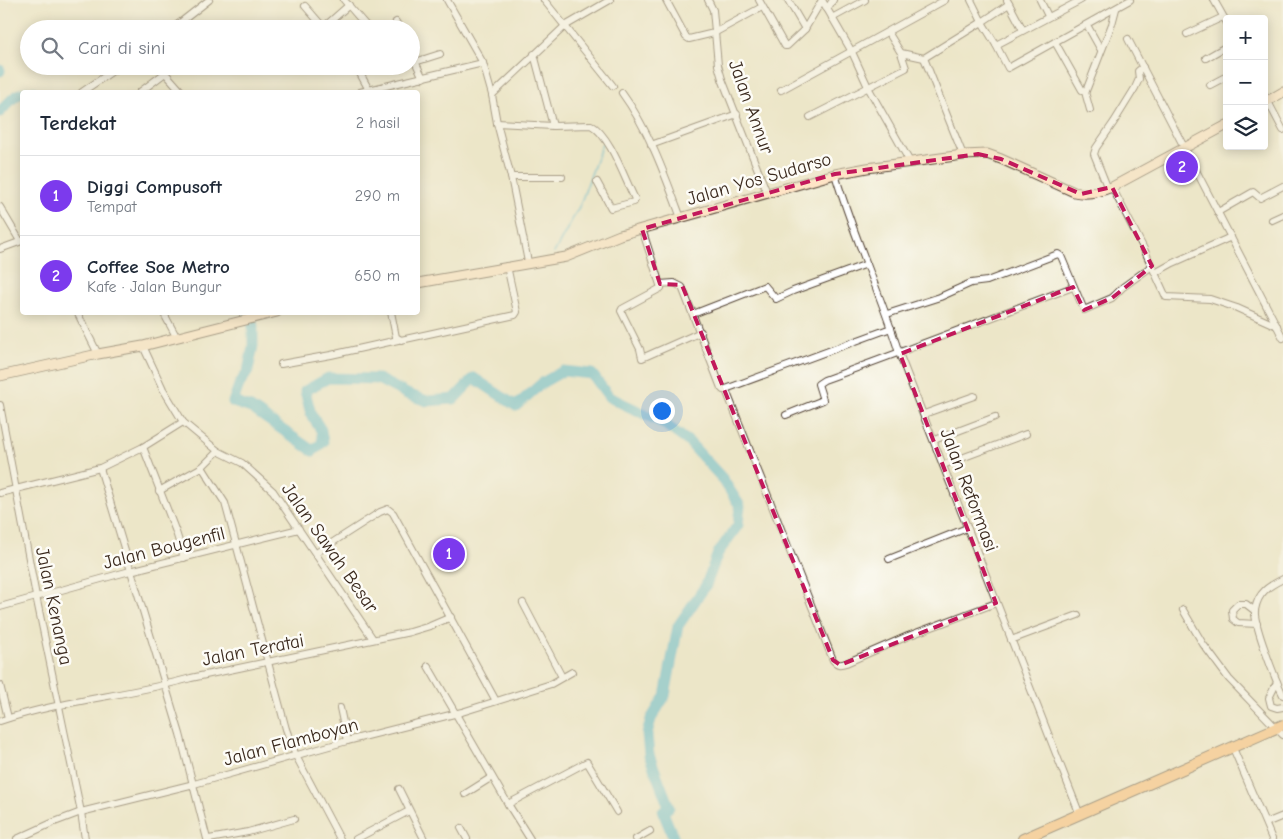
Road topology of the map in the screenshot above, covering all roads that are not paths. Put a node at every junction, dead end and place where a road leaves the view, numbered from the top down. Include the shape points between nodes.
1 (209, 0) edge
2 (447, 0) edge
3 (544, 0) edge
4 (610, 0) edge
5 (666, 0) edge
6 (708, 0) edge
7 (759, 0) edge
8 (788, 0) edge
9 (822, 0) edge
10 (833, 0) edge
11 (864, 0) edge
12 (946, 0) edge
13 (971, 0) edge
14 (1040, 0) edge
15 (1130, 0) edge
16 (1214, 0) edge
17 (1078, 1) edge
18 (347, 2) edge
19 (1008, 2) edge
20 (305, 6) dead end
21 (762, 7) junction
22 (827, 9) junction
23 (1116, 9) junction
24 (1048, 16) junction
25 (1223, 16) edge
26 (832, 18) junction
27 (183, 20) edge
28 (317, 20) edge
29 (331, 20) edge
30 (362, 20) edge
31 (1223, 21) edge
32 (982, 22) junction
33 (1087, 25) junction
34 (565, 26) junction
35 (805, 29) junction
36 (1024, 30) junction
37 (888, 32) junction
38 (714, 33) junction
39 (1187, 34) dead end
40 (1128, 39) dead end
41 (1055, 42) junction
42 (996, 45) junction
43 (1223, 48) edge
44 (1101, 50) junction
45 (852, 52) junction
46 (901, 53) junction
47 (440, 54) dead end
48 (534, 54) junction
49 (924, 58) junction
50 (1206, 58) dead end
51 (420, 60) edge
52 (484, 64) junction
53 (1140, 69) junction
54 (420, 72) edge
55 (107, 75) edge
56 (162, 75) edge
57 (167, 75) edge
58 (361, 75) edge
59 (423, 78) junction
60 (1223, 78) edge
61 (1210, 84) dead end
62 (613, 86) dead end
63 (868, 89) junction
64 (85, 90) edge
65 (143, 90) edge
66 (180, 90) edge
67 (369, 90) joint
68 (781, 90) dead end
69 (1085, 92) junction
70 (1283, 92) edge
71 (622, 93) dead end
72 (492, 95) junction
73 (1268, 98) edge
74 (1268, 104) edge
75 (1090, 110) dead end
76 (737, 114) junction
77 (810, 117) dead end
78 (497, 123) junction
79 (552, 126) junction
80 (1223, 126) edge
81 (1283, 130) edge
82 (651, 144) junction
83 (1184, 147) junction
84 (962, 155) junction
85 (910, 162) junction
86 (835, 174) junction
87 (511, 177) junction
88 (562, 177) dead end
89 (597, 182) dead end
90 (1283, 186) edge
91 (1110, 188) junction
92 (767, 193) junction
93 (0, 206) edge
94 (1218, 212) junction
95 (1283, 215) edge
96 (682, 218) junction
97 (1272, 220) dead end
98 (642, 229) junction
99 (1231, 237) junction
100 (20, 239) edge
101 (20, 241) edge
102 (0, 249) edge
103 (528, 262) junction
104 (867, 264) junction
105 (507, 266) junction
106 (1152, 266) junction
107 (1155, 273) junction
108 (420, 283) edge
109 (660, 284) junction
110 (1073, 287) junction
111 (693, 314) junction
112 (886, 314) junction
113 (78, 315) edge
114 (166, 315) edge
115 (267, 315) edge
116 (392, 315) edge
117 (1277, 326) junction
118 (891, 328) junction
119 (701, 332) junction
120 (177, 338) junction
121 (1283, 338) edge
122 (398, 340) junction
123 (143, 346) junction
124 (899, 353) junction
125 (98, 354) junction
126 (281, 364) dead end
127 (0, 376) edge
128 (726, 390) junction
129 (974, 396) dead end
130 (0, 405) edge
131 (924, 414) junction
132 (786, 415) dead end
133 (995, 417) dead end
134 (183, 422) junction
135 (1026, 434) dead end
136 (934, 440) junction
137 (143, 447) junction
138 (218, 451) junction
139 (943, 465) junction
140 (202, 467) junction
141 (100, 468) junction
142 (16, 490) junction
143 (159, 491) junction
144 (0, 493) edge
145 (968, 528) junction
146 (299, 529) junction
147 (237, 546) junction
148 (316, 553) junction
149 (184, 558) junction
150 (889, 559) dead end
151 (130, 571) junction
152 (1283, 580) edge
153 (36, 596) junction
154 (523, 603) dead end
155 (996, 603) junction
156 (0, 607) edge
157 (1183, 610) dead end
158 (1255, 611) junction
159 (1078, 615) dead end
160 (451, 617) junction
161 (1257, 624) junction
162 (373, 639) junction
163 (1011, 640) junction
164 (268, 663) junction
165 (428, 666) dead end
166 (572, 672) dead end
167 (562, 677) junction
168 (1277, 682) junction
169 (0, 685) edge
170 (165, 685) junction
171 (1283, 695) edge
172 (496, 701) junction
173 (60, 704) junction
174 (1283, 707) edge
175 (340, 708) dead end
176 (455, 712) junction
177 (8, 718) junction
178 (0, 721) edge
179 (1281, 730) edge
180 (348, 741) junction
181 (1233, 748) junction
182 (296, 756) junction
183 (492, 777) junction
184 (194, 784) junction
185 (399, 789) dead end
186 (465, 794) dead end
187 (508, 804) junction
188 (409, 811) junction
189 (81, 812) junction
190 (617, 812) dead end
191 (1080, 815) junction
192 (1283, 816) edge
193 (294, 819) dead end
194 (1266, 823) junction
195 (461, 828) dead end
196 (650, 830) dead end
197 (16, 839) edge
198 (85, 839) edge
199 (208, 839) edge
200 (340, 839) edge
201 (356, 839) edge
202 (424, 839) edge
203 (467, 839) edge
204 (530, 839) edge
205 (636, 839) edge
206 (1023, 839) edge
207 (1272, 839) edge

1 - 27 street
2 - 52 street
3 - 34 street
4 - 34 street
5 - 38 street via 687,38
6 - 38 street, Jalan Annur via 713,10
7 - 21 street
8 - 35 street
9 - 22 street
9 - 35 street
10 - 22 street
11 - 26 street
12 - 37 street
13 - 32 street
14 - 24 street
15 - 23 street
16 - 25 street
17 - 24 street
18 - 29 street
18 - 30 street
19 - 32 street
19 - 36 street
20 - 28 street
21 - 35 street via 785,46
21 - 38 street
22 - 26 street
23 - 33 street
23 - 44 street
24 - 36 street
26 - 45 street
31 - 39 street
32 - 42 street
32 - 49 street
33 - 41 street
33 - 44 street
34 - 48 street
34 - 62 street
36 - 42 street
37 - 45 street
37 - 46 street
38 - 76 street, Jalan Annur via 718,65
40 - 53 street
41 - 42 street via 1008,68
41 - 69 street
43 - 50 street
44 - 69 street
45 - 63 street
45 - 68 street
46 - 49 street
46 - 63 street via 906,68
47 - 51 street
48 - 72 street
48 - 79 street
49 - 84 street
52 - 59 street
52 - 72 street
53 - 83 street
53 - 91 street via 1135,88 1096,148 1095,157
54 - 59 street
55 - 64 street
56 - 65 street
57 - 66 street
58 - 67 street
59 - 67 street
60 - 61 street
63 - 77 street
63 - 85 street
69 - 75 street
70 - 73 street
71 - 82 street
72 - 78 street
74 - 81 street
76 - 82 street
76 - 92 street, Jalan Annur
78 - 79 street
78 - 87 street
79 - 89 street via 592,125 596,128 610,147 634,202 611,208
80 - 83 street, Jalan Yos Sudarso
82 - 96 street
83 - 91 street, Jalan Yos Sudarso
83 - 94 street
84 - 85 street, Jalan Yos Sudarso
84 - 91 street, Jalan Yos Sudarso via 987,154 1081,194
85 - 86 street, Jalan Yos Sudarso
86 - 92 street, Jalan Yos Sudarso
86 - 104 street, Jalan Reformasi
87 - 88 street
87 - 103 street
90 - 94 street via 1260,198 1253,192
91 - 106 street
92 - 96 street, Jalan Yos Sudarso
93 - 100 street
94 - 99 street
95 - 97 street
96 - 98 street, Jalan Yos Sudarso
98 - 103 street, Jalan Yos Sudarso via 566,257
98 - 109 street
99 - 107 street
99 - 117 street
101 - 102 street
103 - 105 street, Jalan Yos Sudarso
104 - 111 street via 778,298 766,286
104 - 112 street, Jalan Reformasi
105 - 108 street, Jalan Yos Sudarso
105 - 122 street via 515,315
106 - 107 street
106 - 110 street via 1112,298 1084,310
107 - 117 street via 1166,297 1210,299
109 - 111 street via 682,287
109 - 119 street via 659,290 622,309 642,358
110 - 112 street via 1058,254
110 - 124 street
111 - 119 street
112 - 118 street, Jalan Reformasi
113 - 125 street
114 - 120 street
115 - 120 street
116 - 122 street
117 - 121 street
118 - 124 street, Jalan Reformasi
118 - 128 street
119 - 128 street via 721,388
120 - 123 street
122 - 126 street
123 - 125 street
123 - 134 street, Jalan Sawah Besar
124 - 131 street, Jalan Reformasi
124 - 132 street via 820,382 824,399
125 - 127 street
128 - 155 street via 836,663 846,663
129 - 131 street
130 - 142 street, Jalan Kenanga
131 - 136 street, Jalan Reformasi
133 - 136 street
134 - 137 street
134 - 138 street, Jalan Sawah Besar
135 - 139 street
136 - 139 street, Jalan Reformasi
137 - 141 street
137 - 143 street
138 - 140 street
138 - 146 street, Jalan Sawah Besar via 242,463 263,480
139 - 145 street, Jalan Reformasi
140 - 143 street
140 - 147 street via 225,503
141 - 142 street
141 - 151 street
142 - 144 street
142 - 153 street, Jalan Kenanga
143 - 149 street
145 - 150 street
145 - 155 street, Jalan Reformasi
146 - 147 street, Jalan Bougenfil
146 - 148 street, Jalan Sawah Besar
147 - 149 street, Jalan Bougenfil
147 - 164 street
148 - 160 street via 388,509
148 - 162 street, Jalan Sawah Besar
149 - 151 street, Jalan Bougenfil
151 - 153 street, Jalan Bougenfil
151 - 170 street
152 - 158 street via 1268,586
153 - 156 street, Jalan Bougenfil
153 - 173 street, Jalan Kenanga
154 - 167 street
155 - 163 street, Jalan Reformasi
157 - 179 street via 1229,679
158 - 161 street
158 - 161 street via 1246,604 1238,604 1232,610 1233,619 1238,623
159 - 163 street
160 - 162 street, Jalan Teratai via 410,632
160 - 172 street
161 - 168 street
162 - 164 street, Jalan Teratai
163 - 191 street, Jalan Reformasi
164 - 170 street, Jalan Teratai
164 - 182 street
165 - 176 street
166 - 167 street, Jalan Flamboyan
167 - 172 street, Jalan Flamboyan via 551,684
168 - 171 street
168 - 174 street via 1269,698 1271,706
169 - 177 street
170 - 173 street, Jalan Teratai
170 - 184 street
172 - 176 street, Jalan Flamboyan
173 - 177 street, Jalan Teratai
173 - 189 street, Jalan Kenanga
175 - 180 street
176 - 180 street, Jalan Flamboyan
176 - 183 street
177 - 178 street, Jalan Teratai
179 - 181 main road
180 - 182 street, Jalan Flamboyan
181 - 191 main road
181 - 194 street
182 - 184 street, Jalan Flamboyan
182 - 200 street
183 - 186 street
183 - 187 street
184 - 189 street, Jalan Flamboyan
184 - 199 street
185 - 188 street
187 - 190 street via 587,762
187 - 204 street
188 - 201 street
188 - 202 street
189 - 197 street, Jalan Flamboyan
189 - 198 street, Jalan Kenanga
191 - 206 main road
192 - 194 street
193 - 199 street
194 - 207 street
195 - 203 street
196 - 205 street

